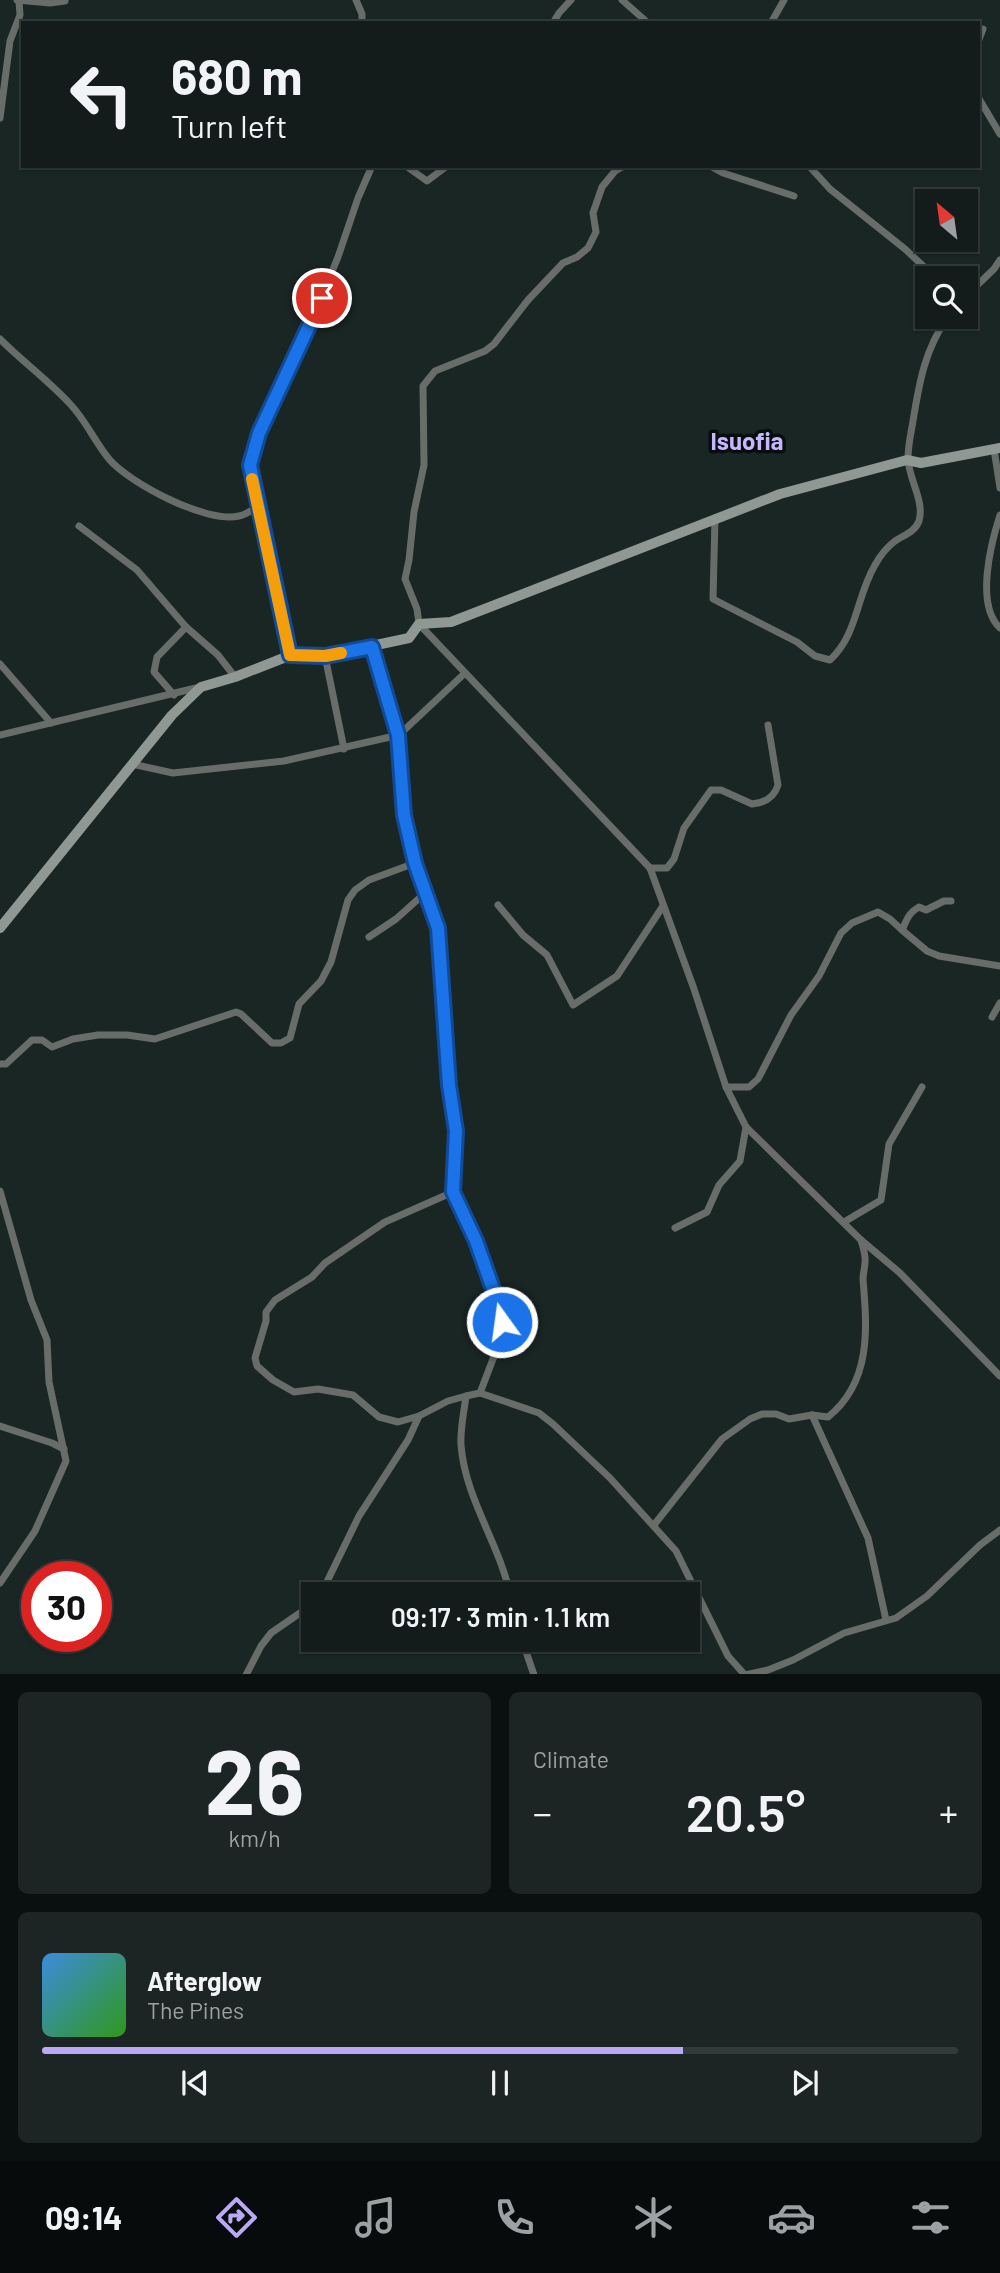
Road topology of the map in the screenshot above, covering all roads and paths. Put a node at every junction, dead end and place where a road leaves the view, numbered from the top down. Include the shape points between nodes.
1 (356, 0) edge
2 (571, 0) edge
3 (622, 0) edge
4 (784, 0) edge
5 (18, 1) edge
6 (65, 2) edge
7 (362, 21) edge
8 (555, 21) edge
9 (646, 21) edge
10 (772, 21) edge
11 (983, 29) dead end
12 (980, 37) edge
13 (980, 100) edge
14 (0, 118) edge
15 (1000, 134) edge
16 (371, 168) edge
17 (409, 168) edge
18 (444, 168) edge
19 (620, 168) edge
20 (714, 168) edge
21 (811, 168) edge
22 (794, 195) dead end
23 (1000, 260) edge
24 (923, 266) edge
25 (978, 284) edge
26 (939, 329) edge
27 (0, 339) edge
28 (997, 448) edge
29 (907, 460) junction
30 (1000, 488) edge
31 (258, 506) junction
32 (1000, 514) edge
33 (715, 518) junction
34 (79, 526) dead end
35 (419, 624) junction
36 (186, 626) junction
37 (1000, 628) edge
38 (372, 647) junction
39 (290, 655) junction
40 (325, 656) junction
41 (0, 664) edge
42 (465, 673) junction
43 (235, 677) junction
44 (201, 687) junction
45 (174, 695) junction
46 (51, 723) junction
47 (768, 725) dead end
48 (0, 735) edge
49 (398, 735) junction
50 (344, 749) junction
51 (132, 764) junction
52 (415, 863) junction
53 (650, 868) junction
54 (425, 893) junction
55 (951, 901) dead end
56 (498, 905) dead end
57 (663, 906) junction
58 (0, 928) edge
59 (902, 930) junction
60 (369, 937) dead end
61 (1000, 966) edge
62 (1000, 1003) edge
63 (992, 1017) dead end
64 (0, 1064) edge
65 (726, 1087) junction
66 (922, 1087) dead end
67 (746, 1127) junction
68 (0, 1191) edge
69 (453, 1192) junction
70 (844, 1223) junction
71 (675, 1228) dead end
72 (861, 1240) junction
73 (1000, 1376) edge
74 (480, 1393) junction
75 (466, 1396) junction
76 (812, 1415) junction
77 (419, 1416) junction
78 (0, 1426) edge
79 (64, 1449) junction
80 (654, 1525) junction
81 (1000, 1530) edge
82 (327, 1582) edge
83 (505, 1582) edge
84 (0, 1583) edge
85 (301, 1612) edge
86 (886, 1620) junction
87 (526, 1652) edge
88 (247, 1674) edge
89 (534, 1674) edge
90 (744, 1674) edge
91 (750, 1674) edge

1 - 7 street
2 - 8 street
3 - 9 street
4 - 10 street
5 - 6 street
5 - 14 street via 20,15 10,41
11 - 12 street
13 - 15 street
16 - 31 street via 313,318 259,433 250,465
17 - 18 street via 427,181
19 - 35 street via 602,187 593,214 596,232 588,248 563,263 495,344 435,371 423,386 424,465 405,579
20 - 22 street
21 - 24 street
23 - 25 street
26 - 29 street via 917,392
27 - 31 street via 74,408 110,460 134,480 179,504 214,515 239,516
28 - 29 main road via 921,463
28 - 30 street
29 - 33 main road via 811,484
29 - 33 street via 919,520 876,563 852,631 830,660 713,599
31 - 39 street
32 - 37 street via 990,548 988,578 990,616
33 - 35 main road via 451,622
34 - 36 street via 137,570
35 - 38 main road via 409,638
35 - 42 street
36 - 43 street
36 - 45 street via 157,657 154,672
38 - 40 main road
38 - 49 street
39 - 40 main road
39 - 43 main road
40 - 50 street
41 - 46 street
42 - 49 street
42 - 53 street
43 - 44 main road
44 - 45 street
44 - 51 main road
45 - 46 street
46 - 48 street
47 - 53 street via 778,785 775,793 752,804 721,790 707,792 684,828 667,869
49 - 50 street
49 - 52 street via 404,815
50 - 51 street via 284,761 173,773
51 - 58 main road
52 - 54 street
52 - 64 street via 355,890 331,962 321,981 299,1004 287,1040 267,1041 236,1012 155,1039 98,1035 52,1047 37,1039
53 - 57 street
54 - 60 street
54 - 69 street via 438,928 456,1131
55 - 59 street via 913,910
56 - 57 street via 547,955 573,1005 617,976
57 - 65 street
59 - 61 street via 939,956
59 - 65 street via 878,912 852,923 841,933 819,976 791,1015 758,1079 749,1087
62 - 63 street
65 - 67 street
66 - 70 street via 889,1144 881,1200
67 - 70 street
67 - 71 street via 740,1161 719,1185 707,1212
68 - 79 street via 47,1340 49,1382
69 - 74 street via 476,1241 502,1322 501,1338
69 - 77 street via 385,1222 275,1300 267,1312 255,1358 261,1371 294,1392 318,1389 353,1395 379,1417 398,1422
70 - 72 street
72 - 73 street via 901,1273
72 - 76 street via 867,1335 863,1361 832,1414 824,1418
74 - 75 street
74 - 80 street via 539,1413
75 - 77 street
75 - 83 street via 461,1444 466,1471
76 - 80 street via 789,1419 762,1414 722,1439
76 - 86 street via 868,1538
77 - 82 street via 359,1516
78 - 79 street
79 - 84 street via 66,1461 41,1519
80 - 90 street via 676,1551 729,1656
81 - 86 street via 907,1612
85 - 88 street via 271,1633
86 - 91 street
87 - 89 street

